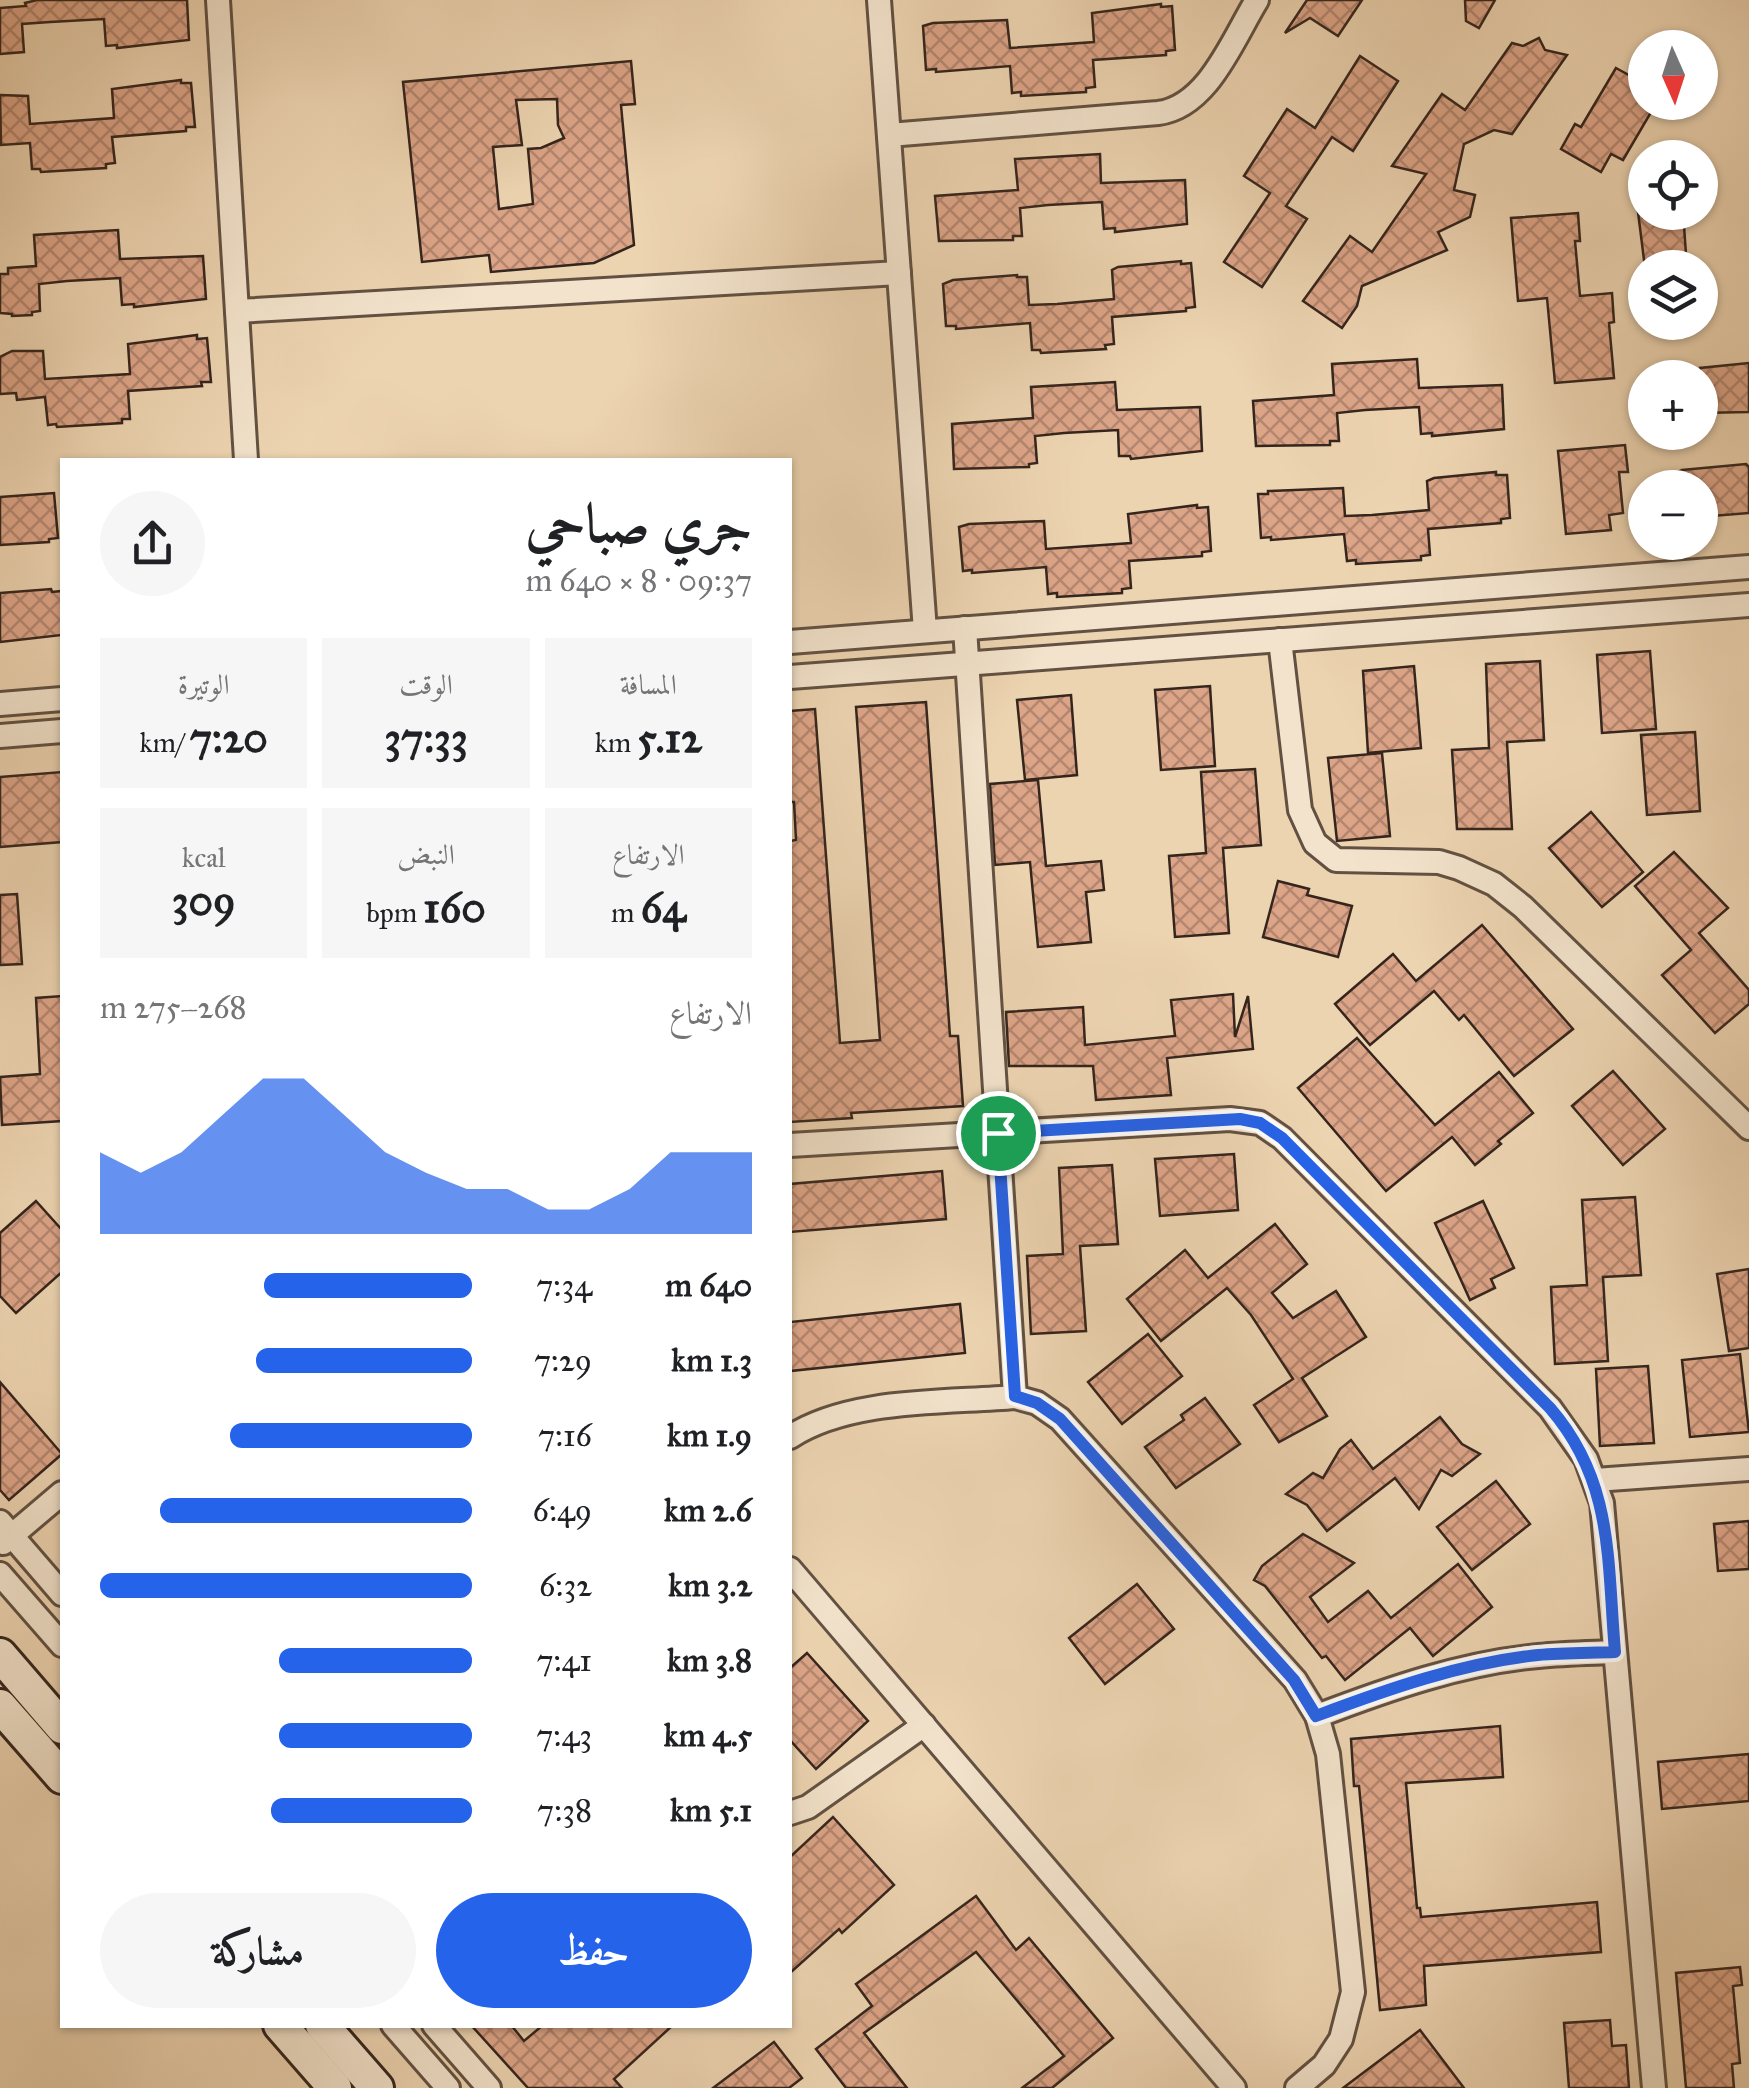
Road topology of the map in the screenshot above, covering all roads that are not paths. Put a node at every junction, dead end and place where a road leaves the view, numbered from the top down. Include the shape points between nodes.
1 (218, 0) edge
2 (879, 0) edge
3 (1257, 0) edge
4 (889, 135) junction
5 (899, 273) junction
6 (237, 311) junction
7 (246, 458) edge
8 (1749, 566) edge
9 (1749, 605) edge
10 (965, 628) junction
11 (925, 631) junction
12 (1280, 640) junction
13 (792, 642) edge
14 (968, 664) junction
15 (792, 677) edge
16 (60, 699) edge
17 (0, 704) edge
18 (60, 732) edge
19 (0, 736) edge
20 (1749, 1128) edge
21 (998, 1133) junction
22 (792, 1145) edge
23 (1015, 1396) junction
24 (792, 1436) edge
25 (1749, 1470) edge
26 (1595, 1480) junction
27 (60, 1495) edge
28 (4, 1534) edge
29 (792, 1570) edge
30 (0, 1574) edge
31 (60, 1592) edge
32 (60, 1644) edge
33 (1615, 1652) junction
34 (0, 1655) edge
35 (0, 1706) edge
36 (1316, 1716) junction
37 (60, 1724) edge
38 (924, 1725) junction
39 (60, 1775) edge
40 (792, 1812) edge
41 (283, 2028) edge
42 (325, 2028) edge
43 (396, 2028) edge
44 (437, 2028) edge
45 (335, 2088) edge
46 (376, 2088) edge
47 (448, 2088) edge
48 (488, 2088) edge
49 (1234, 2088) edge
50 (1297, 2088) edge
51 (1654, 2088) edge

1 - 6 street
2 - 4 street
3 - 4 street via 1204,88 1178,108
4 - 5 street
5 - 6 street
5 - 11 street
6 - 7 street
8 - 10 street
9 - 12 street
10 - 11 street
10 - 14 street
11 - 13 street
12 - 14 street
12 - 20 street via 1300,810 1315,843 1336,860 1439,862 1494,884
14 - 15 street
14 - 21 street
16 - 17 street
18 - 19 street
21 - 22 street
21 - 23 street
21 - 26 street via 1230,1119 1272,1129 1550,1408
23 - 24 street via 867,1410 822,1420
23 - 36 street via 1060,1419 1294,1680
25 - 26 street
26 - 33 street
27 - 28 street
28 - 31 street
29 - 38 street
30 - 32 street
33 - 36 street via 1537,1656 1449,1672
33 - 51 street
34 - 37 main road
35 - 39 main road
36 - 50 street via 1328,1754 1353,1992 1341,2039
38 - 40 street
38 - 49 street
41 - 45 main road
42 - 46 main road
43 - 47 street
44 - 48 street

